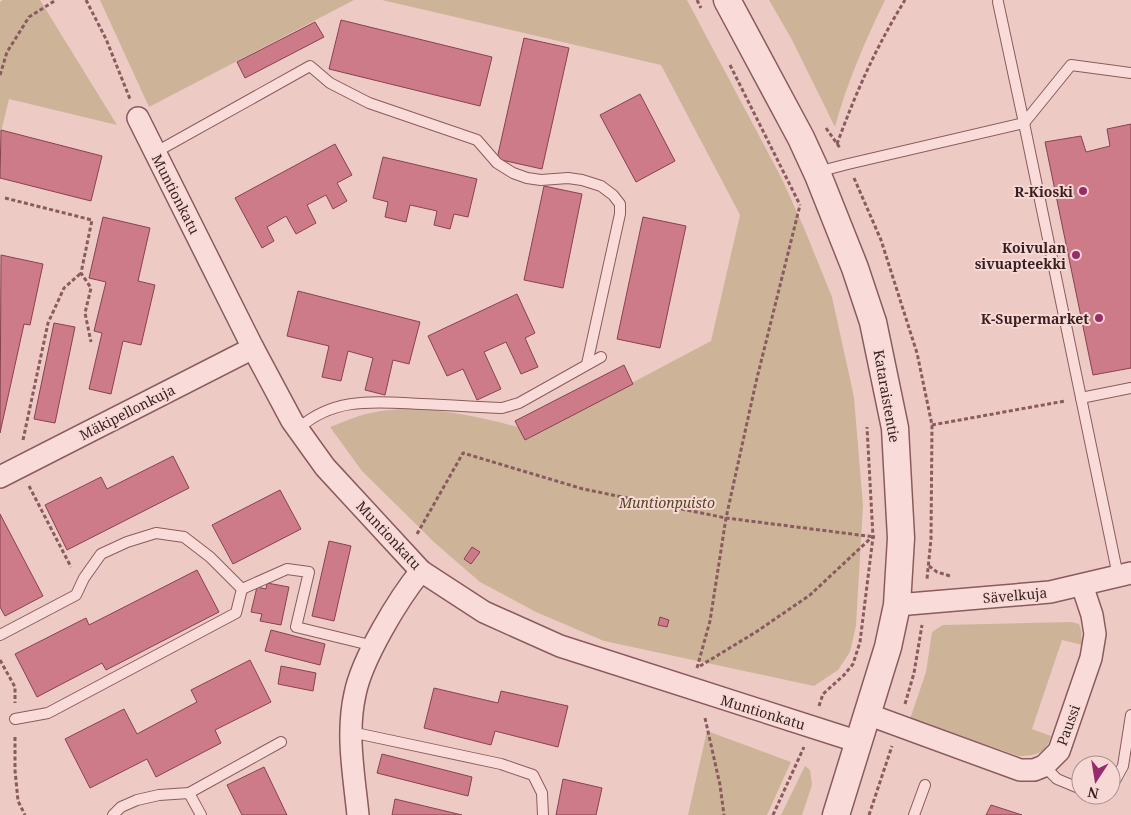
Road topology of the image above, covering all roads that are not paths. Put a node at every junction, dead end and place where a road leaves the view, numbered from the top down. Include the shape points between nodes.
1 (727, 0) edge
2 (998, 2) dead end
3 (1131, 72) edge
4 (138, 118) road end
5 (1024, 123) junction
6 (156, 152) junction
7 (818, 175) junction
8 (253, 348) junction
9 (601, 357) dead end
10 (587, 364) junction
11 (1131, 388) edge
12 (1081, 398) junction
13 (298, 429) junction
14 (14, 474) edge
15 (421, 571) junction
16 (1124, 575) edge
17 (1082, 585) junction
18 (242, 589) junction
19 (897, 605) junction
20 (0, 635) edge
21 (374, 646) junction
22 (867, 714) junction
23 (1131, 714) edge
24 (15, 719) dead end
25 (351, 732) junction
26 (280, 742) dead end
27 (858, 742) junction
28 (1044, 766) junction
29 (1121, 770) edge
30 (925, 784) dead end
31 (1071, 785) edge
32 (190, 792) junction
33 (113, 815) edge
34 (201, 815) edge
35 (358, 815) edge
36 (543, 815) edge
37 (836, 815) edge
38 (914, 815) edge

1 - 7 street, Kataraistentie
2 - 5 lane
3 - 5 lane via 1071,65
4 - 6 street, Muntionkatu
5 - 7 lane via 848,164 821,171
5 - 12 lane
6 - 8 street, Muntionkatu
6 - 10 lane via 310,66 330,83 369,103 477,140 497,163 513,173 541,180 582,180 601,186 620,204 620,214
7 - 19 street, Kataraistentie via 873,322 895,428 901,538
8 - 13 street, Muntionkatu
8 - 14 street, Mäkipellonkuja
9 - 10 lane
10 - 13 lane via 519,403 502,408 365,401 339,406 310,418
11 - 12 lane
12 - 16 lane
13 - 15 street, Muntionkatu via 325,467
15 - 21 street via 406,589
15 - 27 street, Muntionkatu via 484,612 560,646
16 - 17 street, Sävelkuja
17 - 19 street, Sävelkuja via 1050,592
17 - 28 street, Paussi via 1095,634 1091,658 1059,751
18 - 20 lane via 184,537 156,534 101,554 76,595
18 - 21 lane via 286,569 310,572 296,627
18 - 24 lane via 236,613 48,713
19 - 22 street, Kataraistentie
21 - 25 street via 355,693
22 - 27 street, Kataraistentie
22 - 28 street via 1020,770
23 - 29 lane
25 - 35 street
25 - 36 lane via 501,764 533,774 542,793
26 - 32 lane
27 - 37 street, Kataraistentie
28 - 31 lane via 1057,779
30 - 38 lane
32 - 33 lane via 137,800 121,807
32 - 34 lane

